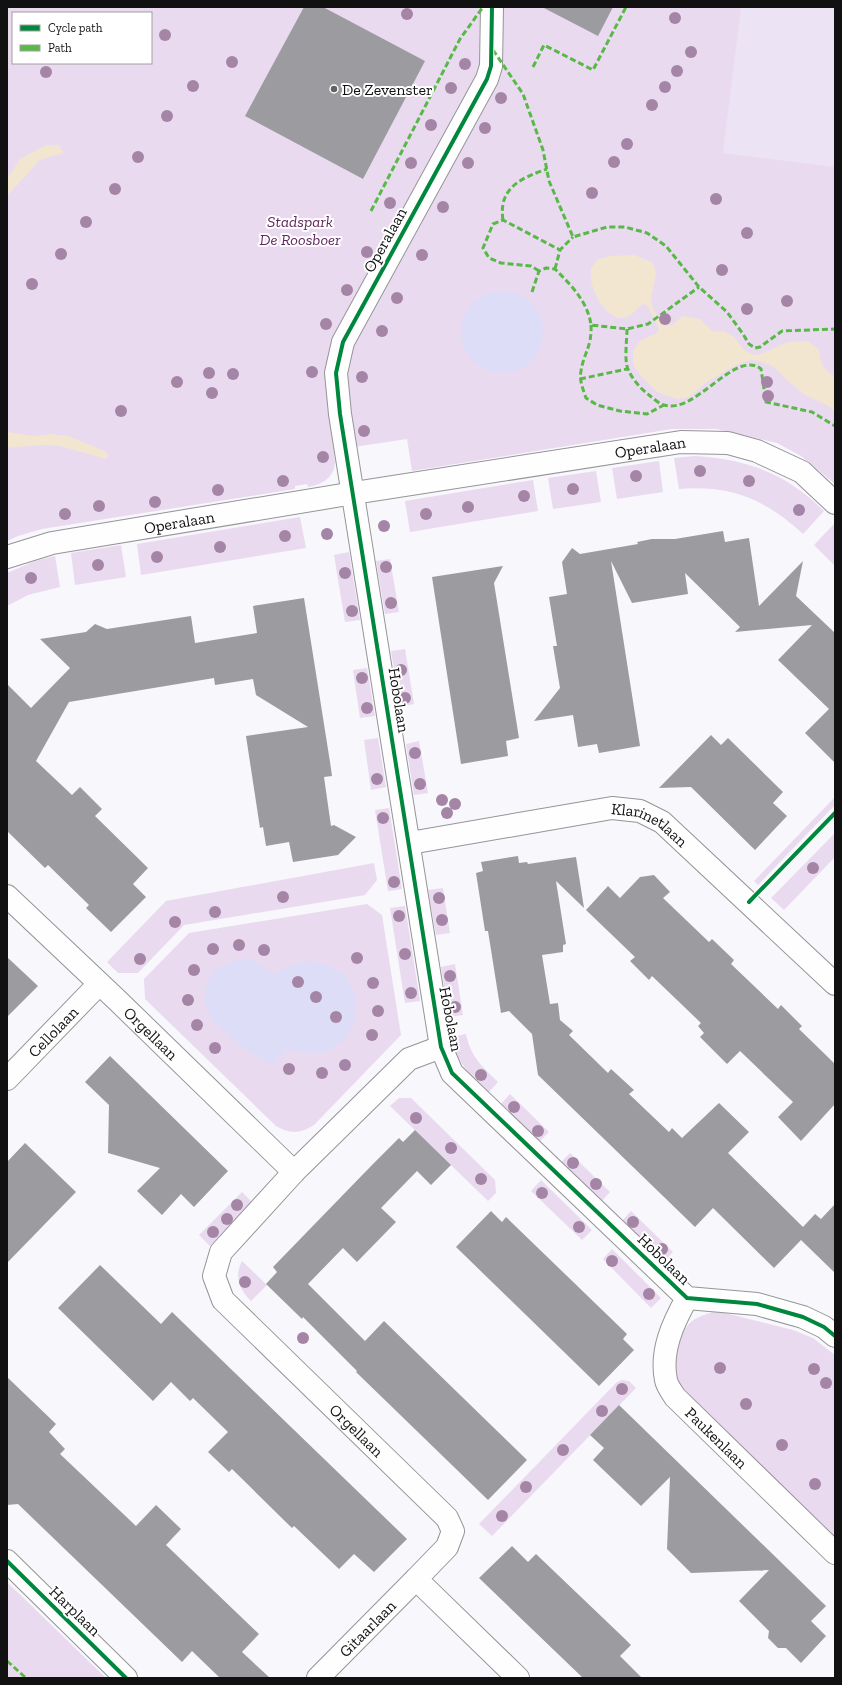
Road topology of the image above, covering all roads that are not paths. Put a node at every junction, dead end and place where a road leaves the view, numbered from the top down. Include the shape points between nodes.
1 (492, 7) edge
2 (354, 493) junction
3 (835, 503) edge
4 (7, 557) edge
5 (410, 843) junction
6 (7, 896) edge
7 (99, 984) junction
8 (835, 984) edge
9 (441, 1047) junction
10 (7, 1079) edge
11 (294, 1172) junction
12 (687, 1298) junction
13 (835, 1336) edge
14 (835, 1553) edge
15 (7, 1561) edge
16 (416, 1579) junction
17 (126, 1678) edge
18 (318, 1678) edge
19 (518, 1678) edge

1 - 2 street, Operalaan via 491,66 487,79 342,342 336,373 340,414
2 - 3 street, Operalaan via 681,442 728,443 757,451 802,472
2 - 4 street, Operalaan via 52,543
2 - 5 street, Hobolaan
5 - 8 street, Klarinetlaan via 612,808 640,811 662,822
5 - 9 street, Hobolaan
6 - 7 street, Orgellaan
7 - 10 street, Cellolaan
7 - 11 street, Orgellaan
9 - 11 street, Orgellaan via 409,1059
9 - 12 street, Hobolaan via 452,1073
11 - 16 street, Orgellaan via 221,1252 214,1276 223,1300 447,1518 453,1531 447,1547
12 - 13 street, Hobolaan via 757,1304 803,1317 824,1327
12 - 14 street, Paukenlaan via 674,1322 664,1357 666,1382 675,1397
15 - 17 street, Harplaan
16 - 18 street, Gitaarlaan
16 - 19 street

